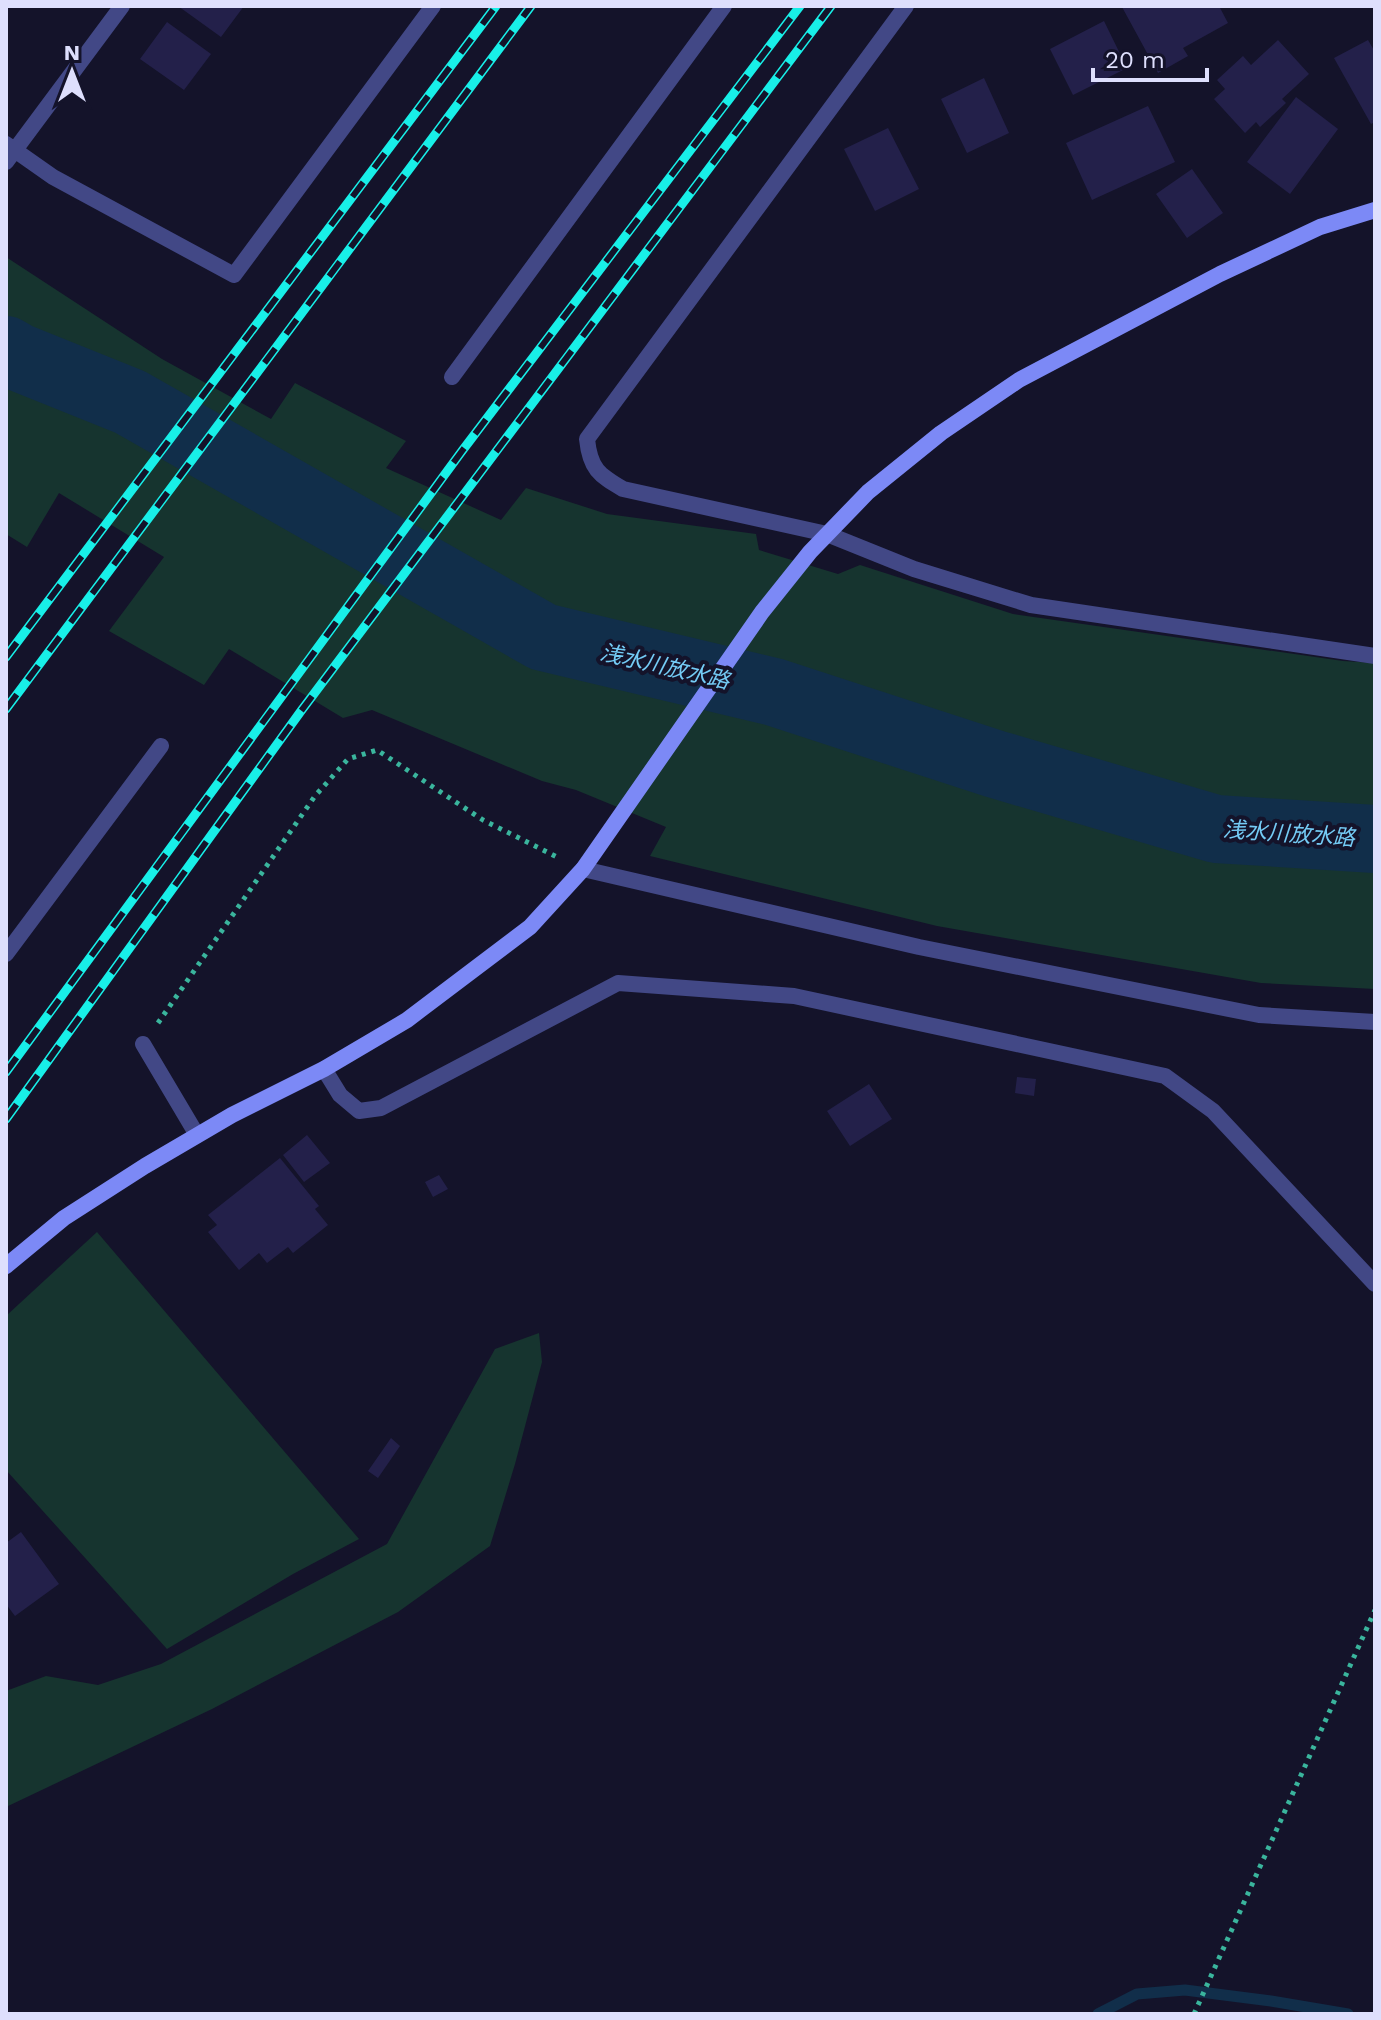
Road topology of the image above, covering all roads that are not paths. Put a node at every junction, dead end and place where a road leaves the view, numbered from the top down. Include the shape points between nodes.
1 (122, 6) edge
2 (433, 6) edge
3 (724, 6) edge
4 (906, 6) edge
5 (9, 152) edge
6 (1375, 210) edge
7 (452, 377) dead end
8 (827, 534) junction
9 (1375, 656) edge
10 (161, 746) dead end
11 (583, 869) junction
12 (6, 954) edge
13 (1375, 1022) edge
14 (143, 1044) road end
15 (324, 1069) junction
16 (197, 1135) junction
17 (6, 1266) edge
18 (1375, 1284) edge

1 - 5 street
2 - 5 street via 234,275
3 - 7 street
4 - 8 street via 587,439 589,458 600,475 623,489
6 - 8 street via 1320,227 1220,274 1019,380 941,433 868,492
8 - 9 street via 914,569 1031,605
8 - 11 street via 762,612
10 - 12 street
11 - 13 street via 919,947 1259,1015
11 - 15 street via 530,927 475,971 407,1020
14 - 16 street
15 - 16 street
15 - 18 street via 340,1095 359,1111 381,1108 618,983 794,996 1165,1076 1213,1111
16 - 17 street via 64,1218

